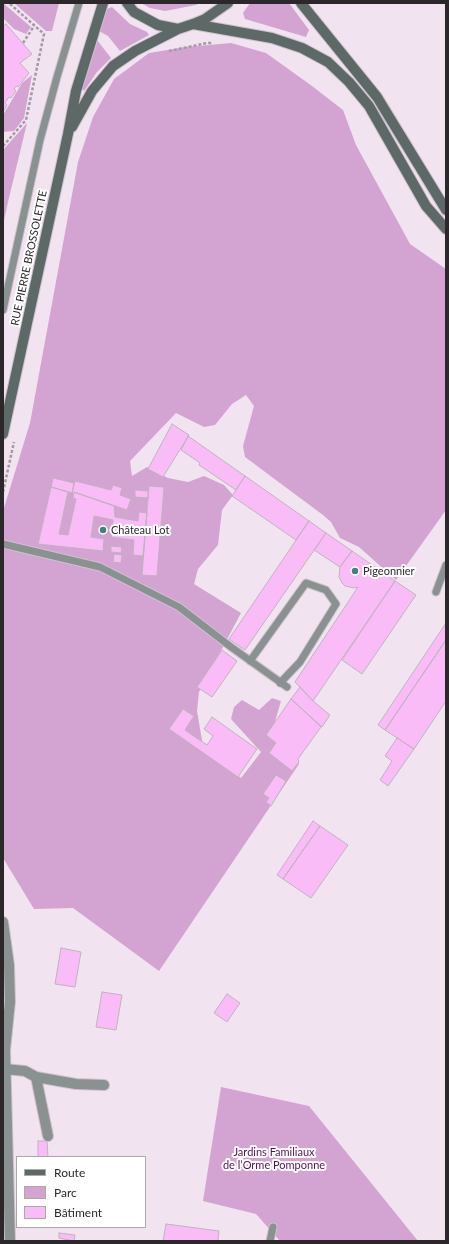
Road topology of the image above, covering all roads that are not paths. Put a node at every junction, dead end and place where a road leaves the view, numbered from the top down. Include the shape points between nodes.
1 (78, 3) edge
2 (103, 3) edge
3 (127, 3) edge
4 (228, 3) edge
5 (301, 3) edge
6 (193, 24) junction
7 (178, 29) junction
8 (68, 134) junction
9 (446, 210) edge
10 (446, 229) edge
11 (3, 310) edge
12 (3, 434) edge
13 (3, 544) edge
14 (446, 565) edge
15 (436, 592) dead end
16 (250, 661) junction
17 (280, 683) junction
18 (287, 687) dead end
19 (3, 922) edge
20 (5, 1069) junction
21 (36, 1077) junction
22 (104, 1085) dead end
23 (48, 1136) dead end
24 (273, 1227) dead end
25 (10, 1241) edge
26 (270, 1241) edge

1 - 11 lane via 40,140
2 - 8 main road, RUE PIERRE BROSSOLETTE via 76,91
3 - 7 main road via 134,12 158,25
4 - 6 main road, RUE PIERRE BROSSOLETTE
5 - 9 main road via 377,97
6 - 7 main road, RUE PIERRE BROSSOLETTE
6 - 10 main road via 272,38 302,48 328,62 369,106 426,206
7 - 8 main road, RUE PIERRE BROSSOLETTE via 135,51 113,66 92,91
8 - 12 main road, RUE PIERRE BROSSOLETTE
13 - 16 lane via 100,567 179,607
14 - 15 lane
16 - 17 lane
16 - 17 lane via 306,582 326,590 336,604 300,662
17 - 18 lane
19 - 20 street via 9,965 10,1002
20 - 21 street via 25,1071
20 - 25 street
21 - 22 street via 76,1084
21 - 23 street
24 - 26 lane

